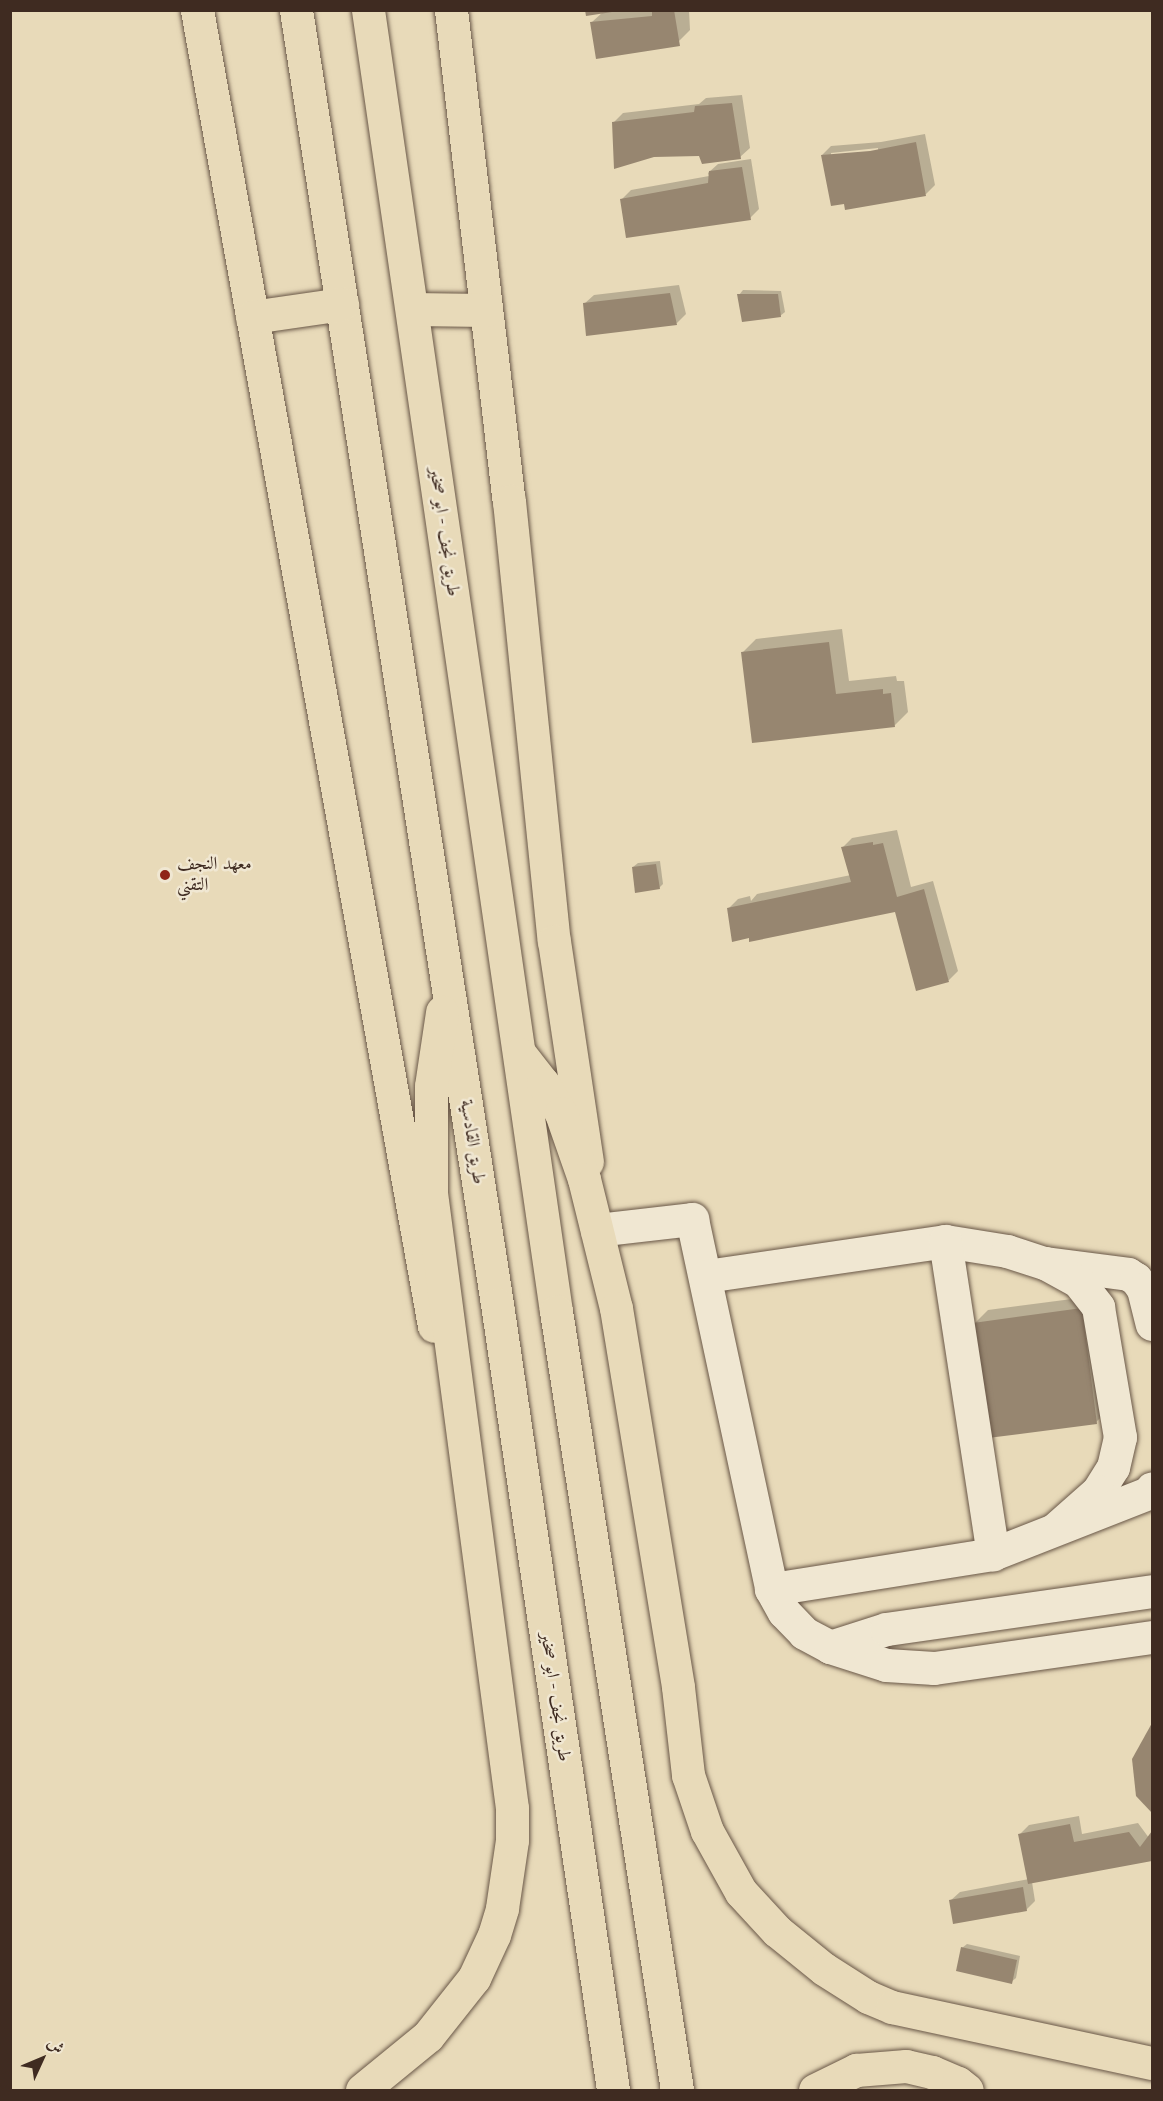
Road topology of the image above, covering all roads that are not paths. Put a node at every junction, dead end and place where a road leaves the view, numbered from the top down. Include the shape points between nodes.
1 (197, 10) edge
2 (296, 10) edge
3 (368, 10) edge
4 (451, 10) edge
5 (342, 304) junction
6 (412, 309) junction
7 (486, 310) junction
8 (252, 317) junction
9 (447, 980) junction
10 (519, 1053) junction
11 (597, 1230) junction
12 (945, 1241) junction
13 (1045, 1263) junction
14 (706, 1276) junction
15 (497, 1304) joint
16 (1152, 1324) edge
17 (1152, 1488) edge
18 (1055, 1529) junction
19 (993, 1554) junction
20 (771, 1589) junction
21 (1152, 1591) edge
22 (487, 1621) junction
23 (1152, 1637) edge
24 (830, 1647) junction
25 (1152, 2063) edge
26 (362, 2091) edge
27 (613, 2091) edge
28 (677, 2091) edge
29 (815, 2091) edge
30 (967, 2091) edge

1 - 8 main road
2 - 5 main road
3 - 6 main road, طريق نجف - ابو صخير
4 - 7 main road
5 - 8 main road
5 - 9 main road
6 - 7 main road
6 - 10 main road, طريق نجف - ابو صخير
7 - 11 main road via 554,941
8 - 22 main road
9 - 15 main road, طريق القادسية
9 - 22 main road via 431,1086 431,1193
10 - 11 main road via 561,1113 574,1145
10 - 28 main road
11 - 14 lane via 692,1219
11 - 25 main road via 616,1308 678,1687 688,1775 707,1831 741,1892 777,1931 824,1969 892,2007
12 - 13 lane via 1007,1251
12 - 14 lane
12 - 19 lane
13 - 16 lane via 1128,1274 1143,1289
13 - 18 lane via 1078,1281 1098,1308 1120,1437 1113,1467 1098,1491
14 - 20 lane
15 - 27 main road, طريق نجف - ابو صخير
17 - 18 lane via 1148,1493
18 - 19 lane
19 - 20 lane
20 - 24 lane via 784,1612 804,1633
21 - 24 lane via 886,1629
22 - 26 main road via 512,1808 509,1872 502,1908 484,1959 461,1997 428,2036
23 - 24 lane via 934,1668 886,1665
29 - 30 main road via 856,2070 896,2067 932,2073

